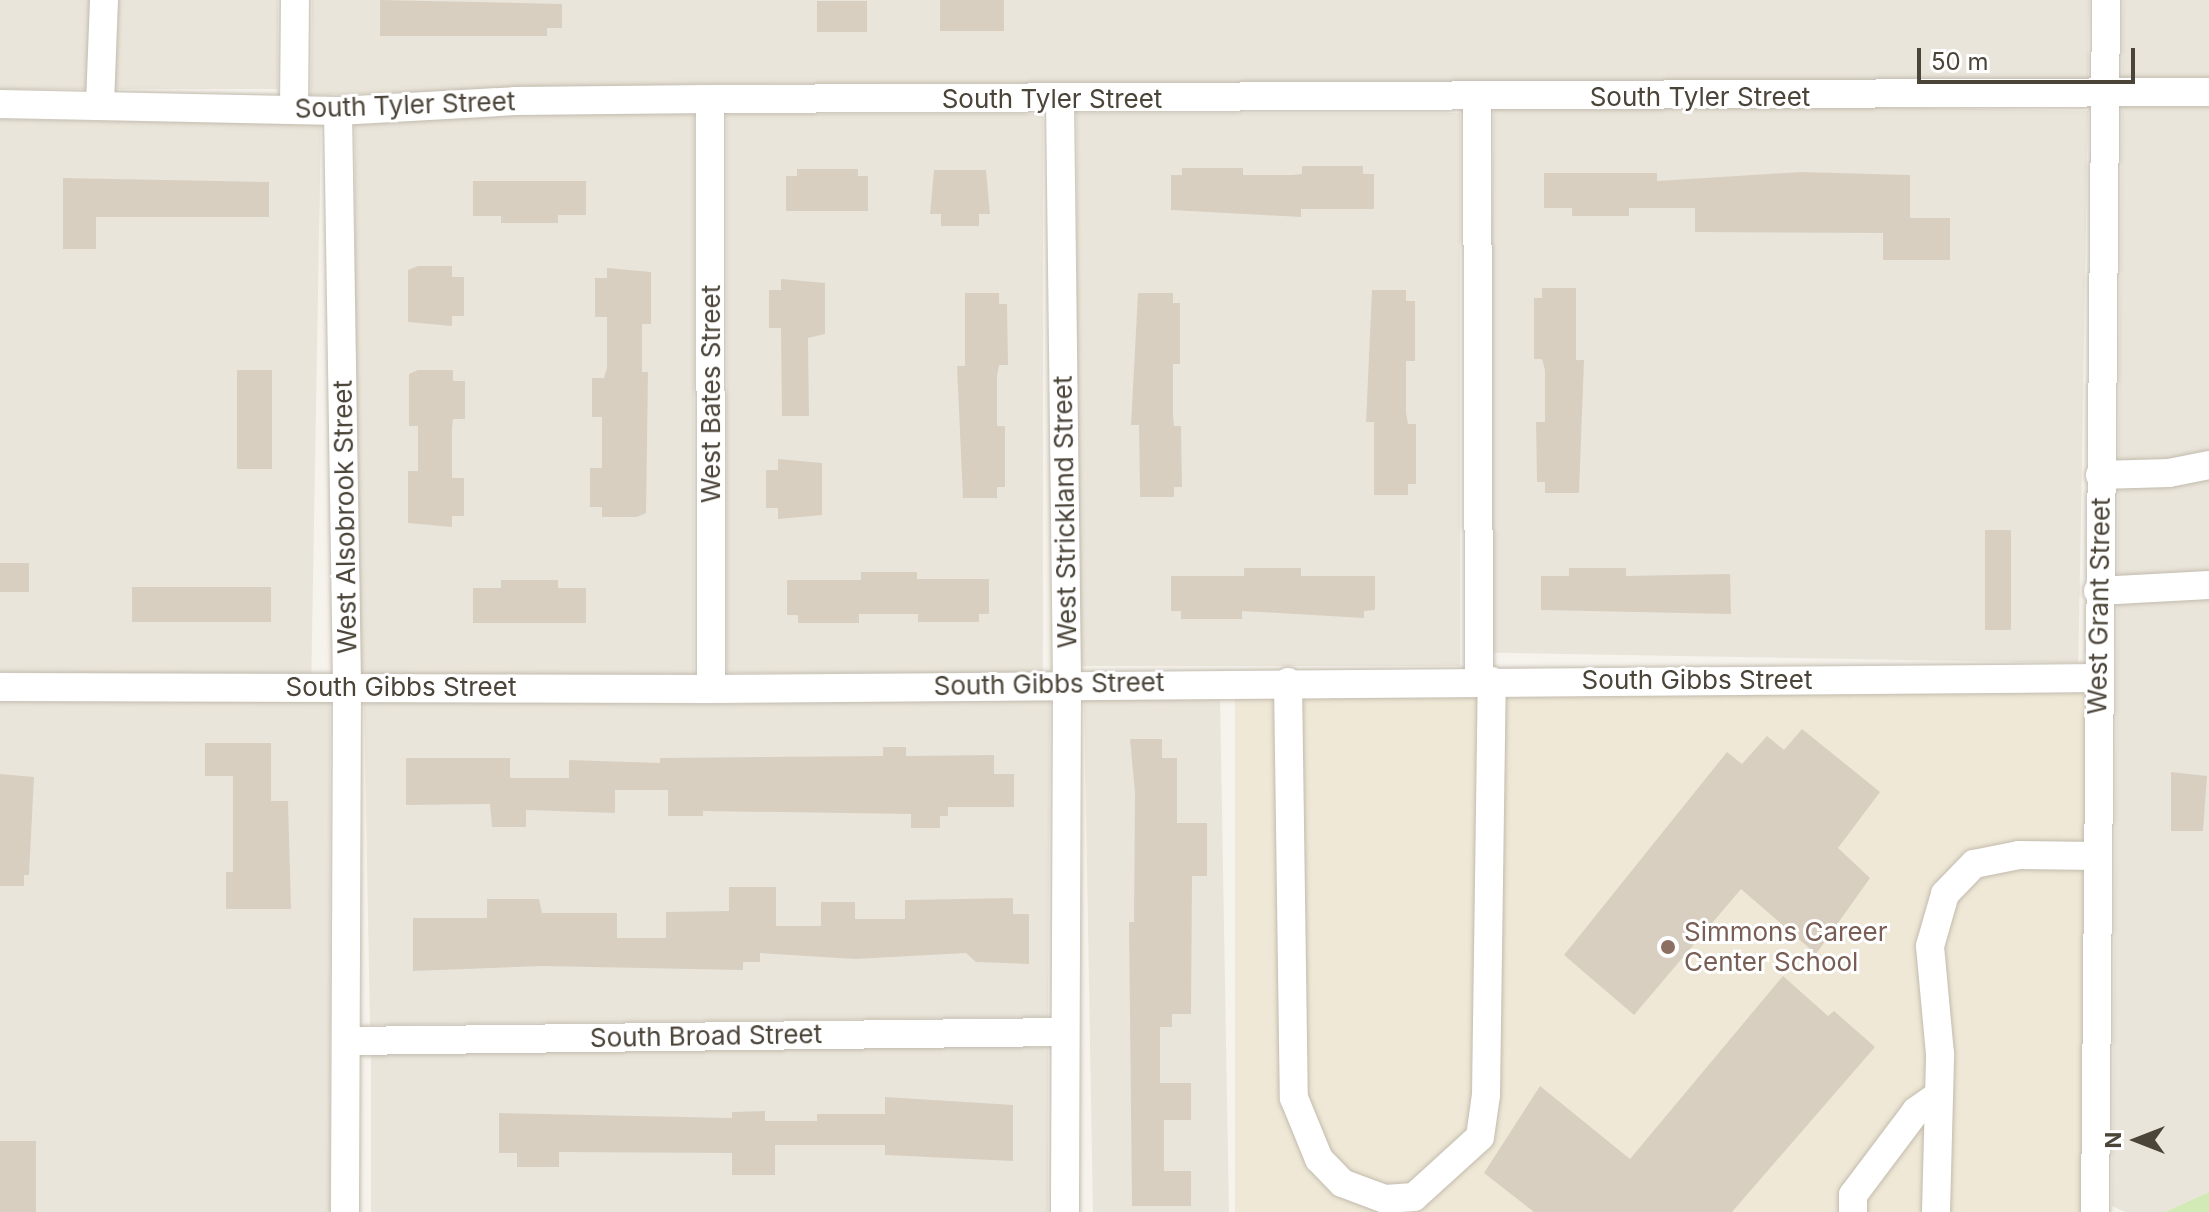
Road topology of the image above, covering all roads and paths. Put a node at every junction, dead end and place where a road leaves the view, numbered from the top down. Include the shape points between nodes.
1 (104, 0) edge
2 (295, 0) edge
3 (2106, 0) edge
4 (2209, 92) edge
5 (2105, 96) junction
6 (1477, 98) junction
7 (710, 99) junction
8 (1060, 100) junction
9 (0, 104) edge
10 (100, 104) junction
11 (294, 110) junction
12 (338, 111) junction
13 (2209, 465) edge
14 (2100, 475) junction
15 (2209, 585) edge
16 (2098, 591) junction
17 (2098, 678) junction
18 (1485, 681) junction
19 (1288, 682) junction
20 (1067, 683) junction
21 (347, 686) junction
22 (0, 687) edge
23 (711, 689) junction
24 (2097, 856) junction
25 (1065, 1032) junction
26 (347, 1041) junction
27 (1939, 1095) junction
28 (345, 1212) edge
29 (1065, 1212) edge
30 (1853, 1212) edge
31 (1936, 1212) edge
32 (2095, 1212) edge

1 - 10 street
2 - 11 street
3 - 5 street, West Grant Street
4 - 5 street, South Tyler Street
5 - 6 street, South Tyler Street
5 - 14 street, West Grant Street
6 - 8 street, South Tyler Street
6 - 18 street
7 - 8 street, South Tyler Street
7 - 12 street, South Tyler Street via 515,101
7 - 23 street, West Bates Street
8 - 20 street, West Strickland Street
9 - 10 street, South Tyler Street
10 - 11 street, South Tyler Street
11 - 12 street, South Tyler Street
12 - 21 street, West Alsobrook Street
13 - 14 street via 2169,473
14 - 16 street, West Grant Street
15 - 16 street
16 - 17 street, West Grant Street
17 - 18 street, South Gibbs Street
17 - 24 street, West Grant Street
18 - 19 street, South Gibbs Street
18 - 19 street via 1486,1095 1480,1137 1414,1197 1385,1199 1342,1183 1319,1159 1294,1098
19 - 20 street, South Gibbs Street
20 - 23 street, South Gibbs Street
20 - 25 street, West Strickland Street
21 - 22 street, South Gibbs Street
21 - 23 street, South Gibbs Street
21 - 26 street, West Alsobrook Street
24 - 27 street via 2019,855 1974,864 1945,894 1930,946
24 - 32 street, West Grant Street
25 - 26 street, South Broad Street
25 - 29 street, West Strickland Street
26 - 28 street, West Alsobrook Street
27 - 30 street via 1916,1111 1853,1195
27 - 31 street

